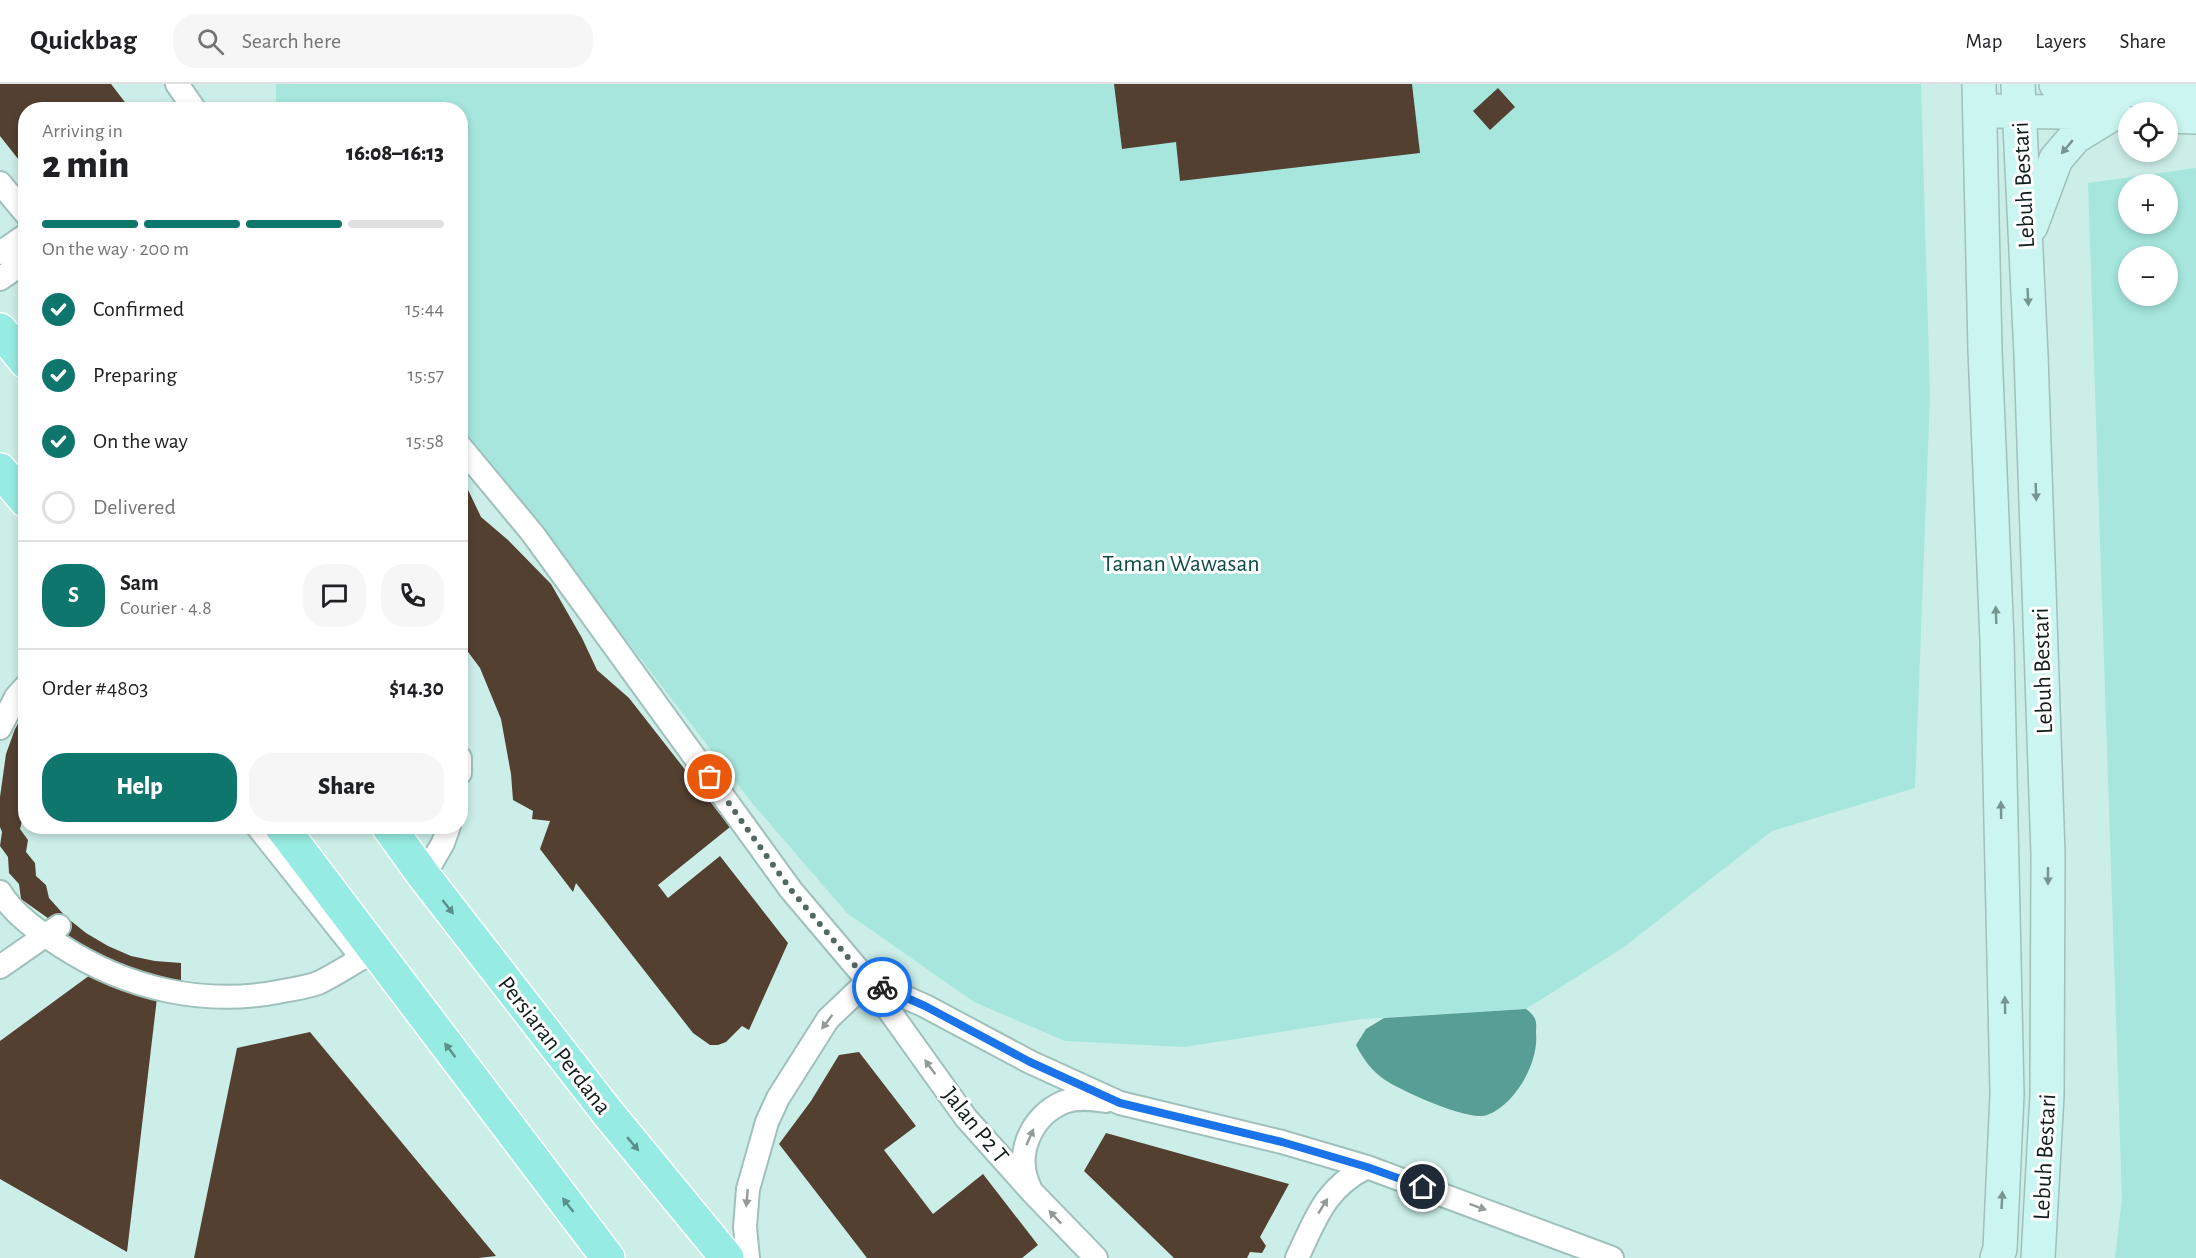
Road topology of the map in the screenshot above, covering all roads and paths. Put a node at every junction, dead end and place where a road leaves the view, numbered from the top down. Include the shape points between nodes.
1 (177, 84) edge
2 (2074, 85) edge
3 (2196, 93) edge
4 (1979, 97) edge
5 (2019, 98) edge
6 (189, 102) edge
7 (2118, 114) edge
8 (2118, 116) edge
9 (2178, 116) edge
10 (2196, 117) edge
11 (0, 183) edge
12 (18, 204) edge
13 (2026, 239) junction
14 (18, 240) edge
15 (0, 252) edge
16 (18, 267) edge
17 (0, 279) edge
18 (0, 330) edge
19 (18, 352) edge
20 (468, 456) edge
21 (0, 470) edge
22 (18, 491) edge
23 (18, 696) edge
24 (0, 728) edge
25 (263, 834) edge
26 (287, 834) edge
27 (394, 834) edge
28 (446, 834) edge
29 (424, 876) junction
30 (0, 892) edge
31 (52, 931) junction
32 (0, 968) edge
33 (868, 981) junction
34 (1120, 1103) junction
35 (1367, 1167) junction
36 (1032, 1192) junction
37 (608, 1258) edge
38 (728, 1258) edge
39 (748, 1258) edge
40 (1096, 1258) edge
41 (1297, 1258) edge
42 (1612, 1258) edge
43 (1997, 1258) edge
44 (2038, 1258) edge

1 - 6 street
2 - 3 main road
4 - 5 main road
43 -> 4 main road, Lebuh Bestari via 2007,1094
5 - 7 main road
5 - 13 main road, Lebuh Bestari
8 -> 13 main road via 2075,137 2056,159
9 - 10 main road
11 - 12 street
13 -> 44 main road, Lebuh Bestari via 2048,854 2047,1095
14 - 15 street
16 - 17 street
18 - 19 main road
20 - 33 street, Jalan P2 T via 533,534 791,890
21 - 22 main road
23 - 24 street
25 - 31 street via 362,958 318,983 260,996 204,998 147,987 84,961
37 -> 26 main road
27 - 29 main road, Persiaran Perdana
28 - 29 street
29 -> 38 main road, Persiaran Perdana via 607,1112
30 - 31 street via 9,906
31 - 32 street
33 - 34 street
36 -> 33 street, Jalan P2 T via 966,1118
33 -> 39 street via 828,1019 767,1122 748,1188
34 - 35 street
36 -> 34 street via 1024,1177 1023,1158 1036,1124 1065,1102 1083,1098
41 -> 35 street via 1326,1200 1349,1176
35 -> 42 street
40 -> 36 street, Jalan P2 T

